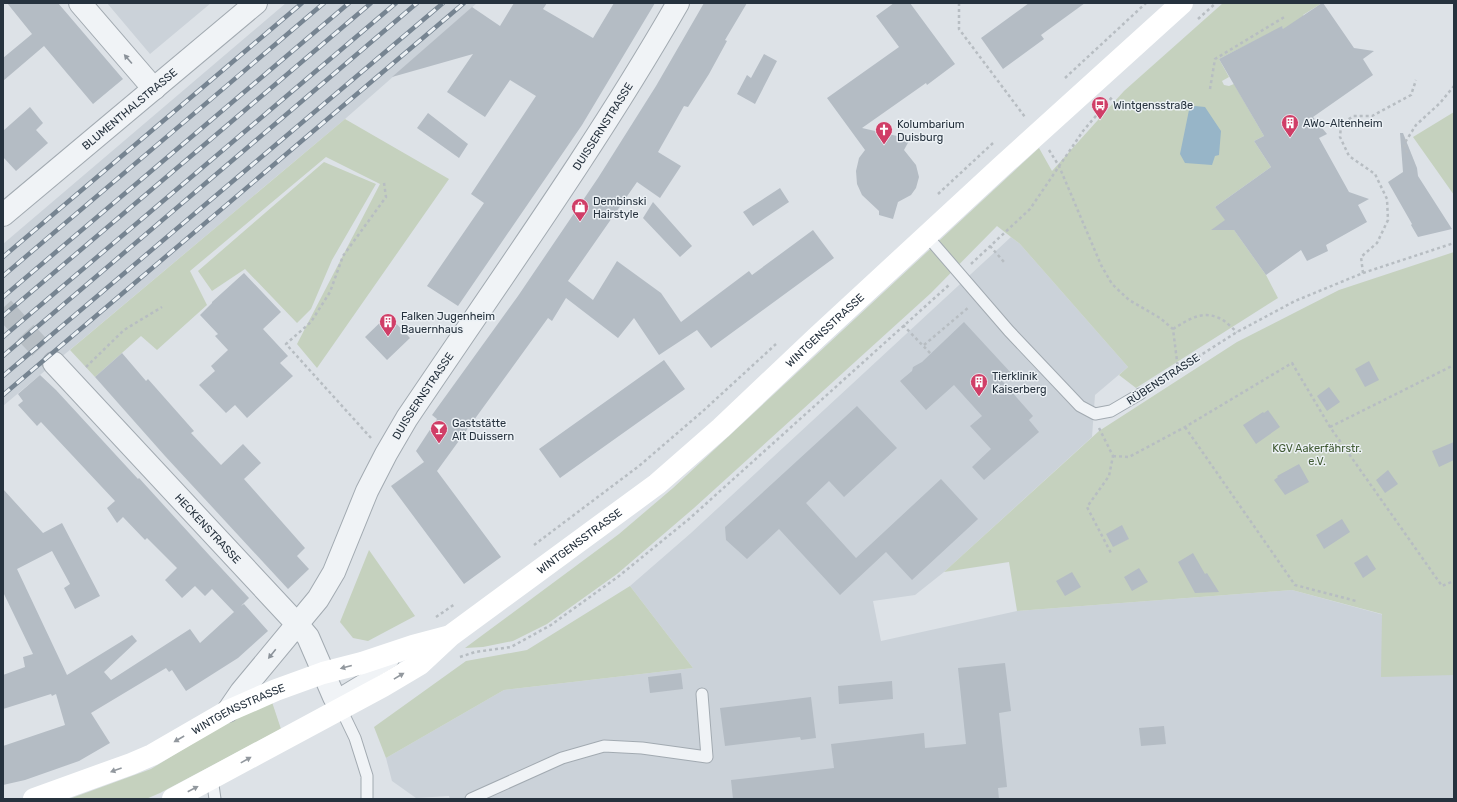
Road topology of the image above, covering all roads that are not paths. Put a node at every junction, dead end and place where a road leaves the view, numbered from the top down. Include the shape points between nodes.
1 (80, 3) edge
2 (256, 3) edge
3 (678, 3) edge
4 (1182, 3) edge
5 (154, 89) junction
6 (3, 215) edge
7 (927, 236) junction
8 (54, 363) tunnel mouth
9 (1140, 394) road end
10 (297, 624) junction
11 (450, 636) junction
12 (413, 646) junction
13 (323, 674) junction
14 (702, 694) dead end
15 (337, 703) junction
16 (228, 711) junction
17 (214, 789) edge
18 (34, 799) edge
19 (174, 799) edge
20 (367, 799) edge
21 (471, 799) edge

5 -> 1 street
2 - 5 street, BLUMENTHALSTRASSE
3 - 10 street, DUISSERNSTRASSE via 571,175 407,418 367,491 334,572 318,598
4 - 7 main road, WINTGENSSTRASSE
5 - 6 street, BLUMENTHALSTRASSE
7 - 9 lane, RÜBENSTRASSE via 1009,331 1080,406 1095,414 1111,411
7 - 11 main road, WINTGENSSTRASSE via 721,428 657,484
8 - 10 street, HECKENSTRASSE
10 - 13 street, HECKENSTRASSE via 308,637
10 -> 16 street, DUISSERNSTRASSE
11 - 12 main road, WINTGENSSTRASSE
15 -> 11 main road, WINTGENSSTRASSE via 420,664
12 -> 13 main road, WINTGENSSTRASSE
12 - 15 lane
13 - 15 street, HECKENSTRASSE
13 - 16 main road, WINTGENSSTRASSE via 276,690
14 - 21 lane via 707,757 642,748 604,746 562,758
17 -> 15 main road, WINTGENSSTRASSE
15 - 20 lane via 356,738 366,776
16 -> 18 main road, WINTGENSSTRASSE via 152,755
19 -> 17 main road, WINTGENSSTRASSE

